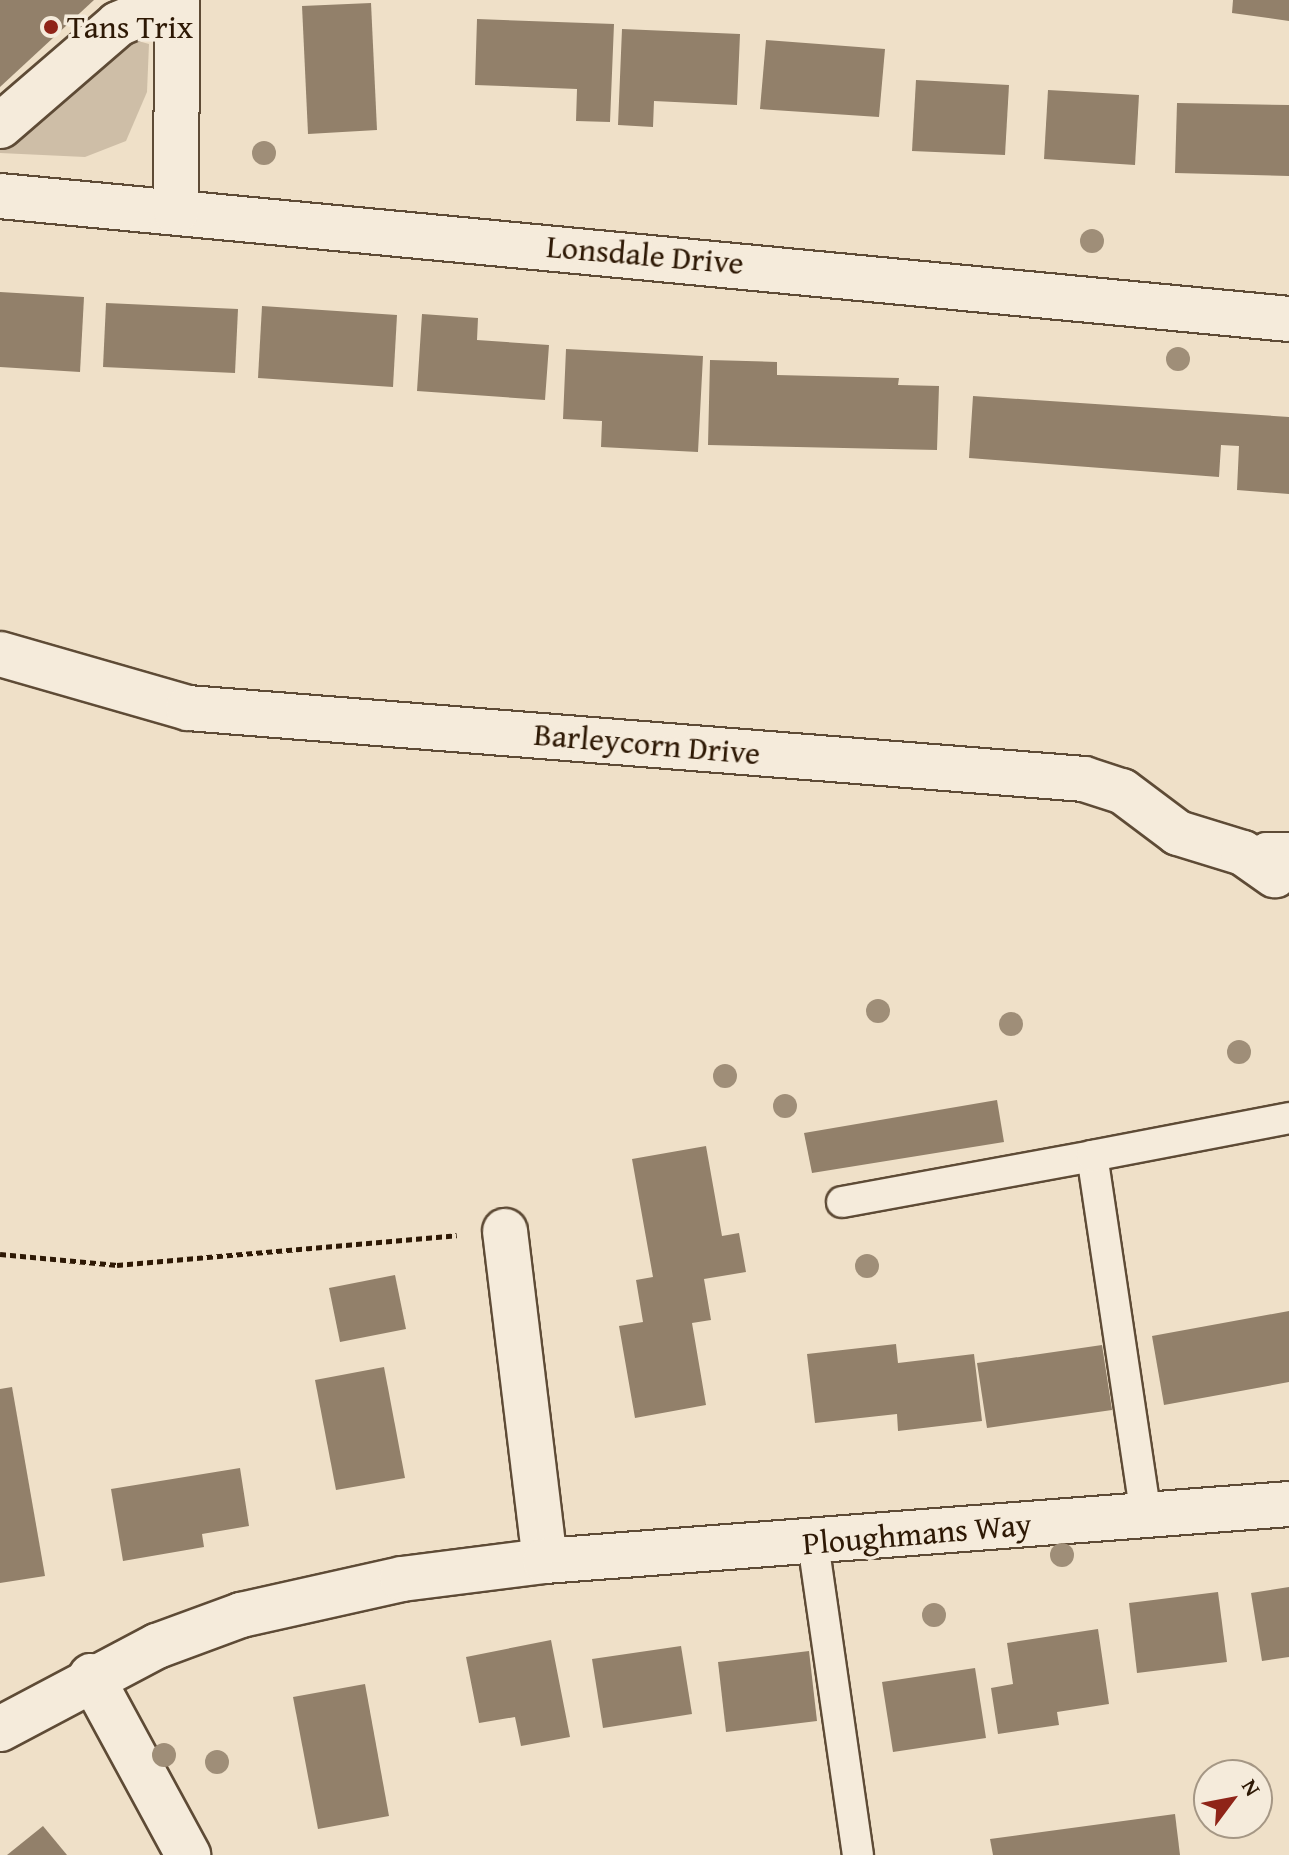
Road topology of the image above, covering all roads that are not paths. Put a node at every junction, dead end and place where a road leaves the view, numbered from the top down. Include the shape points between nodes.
1 (177, 7) edge
2 (0, 126) edge
3 (0, 196) edge
4 (176, 212) junction
5 (1289, 319) edge
6 (0, 654) edge
7 (1272, 860) edge
8 (1289, 1118) edge
9 (1092, 1156) junction
10 (842, 1202) dead end
11 (505, 1231) road end
12 (1289, 1504) edge
13 (1146, 1516) junction
14 (813, 1543) junction
15 (545, 1561) junction
16 (91, 1676) junction
17 (0, 1729) edge
18 (188, 1855) edge
19 (858, 1855) edge

1 - 2 street via 118,24
1 - 4 street
3 - 4 street, Lonsdale Drive
4 - 5 street, Lonsdale Drive
6 - 7 street, Barleycorn Drive via 188,708 1084,779 1137,799 1178,833
8 - 9 lane
9 - 10 lane
9 - 13 lane
11 - 15 street
12 - 13 street, Ploughmans Way
13 - 14 street, Ploughmans Way
14 - 15 street, Ploughmans Way
14 - 19 lane
15 - 16 street, Ploughmans Way via 402,1579 241,1615
16 - 17 street, Ploughmans Way
16 - 18 street

